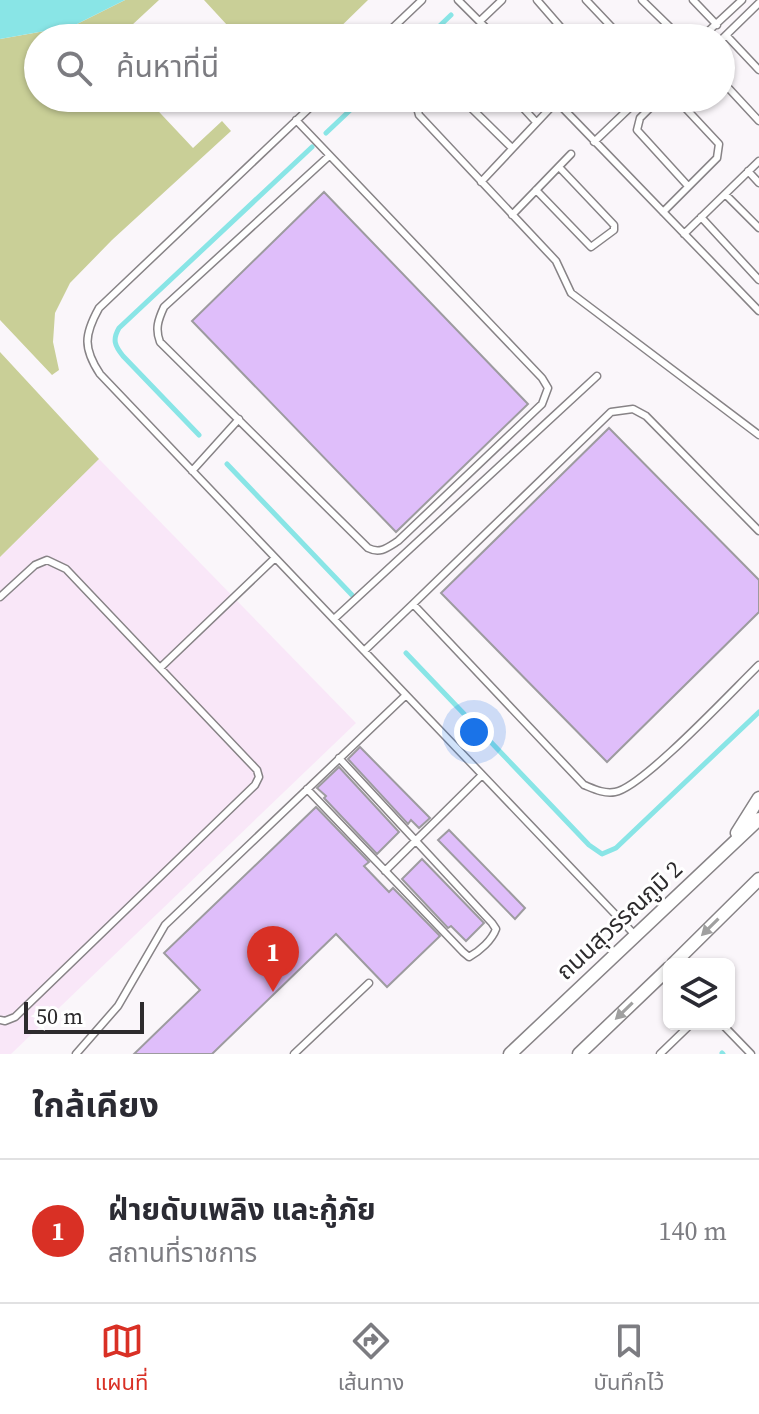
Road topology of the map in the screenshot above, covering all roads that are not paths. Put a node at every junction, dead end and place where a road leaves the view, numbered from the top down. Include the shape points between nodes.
1 (422, 0) edge
2 (458, 0) edge
3 (502, 0) edge
4 (537, 0) edge
5 (586, 0) edge
6 (642, 0) edge
7 (693, 0) edge
8 (742, 0) edge
9 (757, 8) edge
10 (480, 21) junction
11 (397, 24) edge
12 (483, 24) edge
13 (558, 24) edge
14 (609, 24) edge
15 (667, 24) edge
16 (716, 24) edge
17 (718, 24) edge
18 (735, 28) edge
19 (735, 48) edge
20 (759, 70) edge
21 (735, 95) edge
22 (305, 112) edge
23 (418, 112) edge
24 (475, 112) edge
25 (527, 112) edge
26 (544, 112) edge
27 (565, 112) edge
28 (625, 112) edge
29 (646, 112) edge
30 (689, 112) edge
31 (296, 120) junction
32 (759, 121) edge
33 (536, 122) junction
34 (594, 142) junction
35 (512, 148) junction
36 (571, 154) dead end
37 (329, 156) junction
38 (759, 161) edge
39 (559, 167) junction
40 (748, 171) junction
41 (481, 182) junction
42 (759, 183) edge
43 (688, 186) junction
44 (536, 190) junction
45 (725, 194) junction
46 (663, 212) junction
47 (512, 215) junction
48 (701, 217) junction
49 (759, 228) edge
50 (684, 234) junction
51 (759, 280) edge
52 (759, 311) edge
53 (597, 376) dead end
54 (239, 419) junction
55 (759, 435) edge
56 (192, 471) junction
57 (759, 531) edge
58 (275, 558) junction
59 (0, 597) edge
60 (413, 604) junction
61 (334, 619) junction
62 (364, 651) junction
63 (759, 665) edge
64 (160, 668) junction
65 (406, 695) junction
66 (339, 758) junction
67 (482, 775) junction
68 (307, 789) junction
69 (759, 798) edge
70 (759, 819) edge
71 (416, 841) junction
72 (727, 849) junction
73 (385, 871) junction
74 (759, 881) edge
75 (635, 935) junction
76 (679, 958) edge
77 (663, 974) edge
78 (369, 983) dead end
79 (0, 1020) edge
80 (685, 1030) edge
81 (728, 1030) edge
82 (76, 1054) edge
83 (294, 1054) edge
84 (510, 1054) edge
85 (579, 1054) edge
86 (660, 1054) edge
87 (751, 1054) edge

1 - 11 lane
2 - 10 lane
3 - 10 lane
4 - 13 lane
5 - 14 lane
6 - 15 lane
7 - 16 lane
8 - 17 lane
9 - 18 lane
10 - 12 lane
19 - 20 lane
21 - 32 lane
22 - 31 lane
23 - 41 lane
24 - 35 lane
25 - 33 lane
26 - 33 lane
27 - 34 lane
28 - 34 lane
29 - 43 lane via 637,130
30 - 43 lane via 720,150
31 - 37 lane
31 - 56 lane via 99,308 89,326 87,344 100,374
33 - 35 lane
34 - 46 lane
35 - 41 lane
36 - 39 lane
37 - 54 lane via 164,307 158,320 160,342
37 - 54 lane via 542,378 547,396 398,541 375,551
38 - 40 lane
39 - 44 lane
39 - 44 lane via 614,230 591,247
40 - 42 lane
40 - 45 lane
41 - 47 lane
43 - 46 lane
44 - 47 lane
45 - 48 lane
45 - 49 lane
46 - 50 lane
47 - 55 lane via 556,261 571,293
48 - 50 lane
48 - 51 lane
50 - 52 lane
53 - 61 lane
54 - 56 lane
56 - 58 lane
57 - 60 lane via 646,416 633,409 611,412
58 - 61 lane
58 - 64 lane
59 - 64 lane via 47,560 66,569
60 - 62 lane
60 - 63 lane via 584,785 601,791 616,792 641,779
61 - 62 lane
62 - 65 lane
64 - 79 lane via 259,777 15,1017
65 - 66 lane
65 - 67 lane
66 - 68 lane
66 - 71 lane
67 - 71 lane
67 - 75 lane
68 - 73 lane
68 - 82 lane via 165,925 118,1006
69 - 72 street
70 - 72 street, ถนนสุวรรณภูมิ 2
71 - 73 lane
71 - 73 lane via 496,929 477,953 469,957 463,952
72 - 75 street, ถนนสุวรรณภูมิ 2
74 -> 76 street
75 - 84 street, ถนนสุวรรณภูมิ 2
77 -> 85 street
78 - 83 lane
80 - 86 lane
81 - 87 lane

